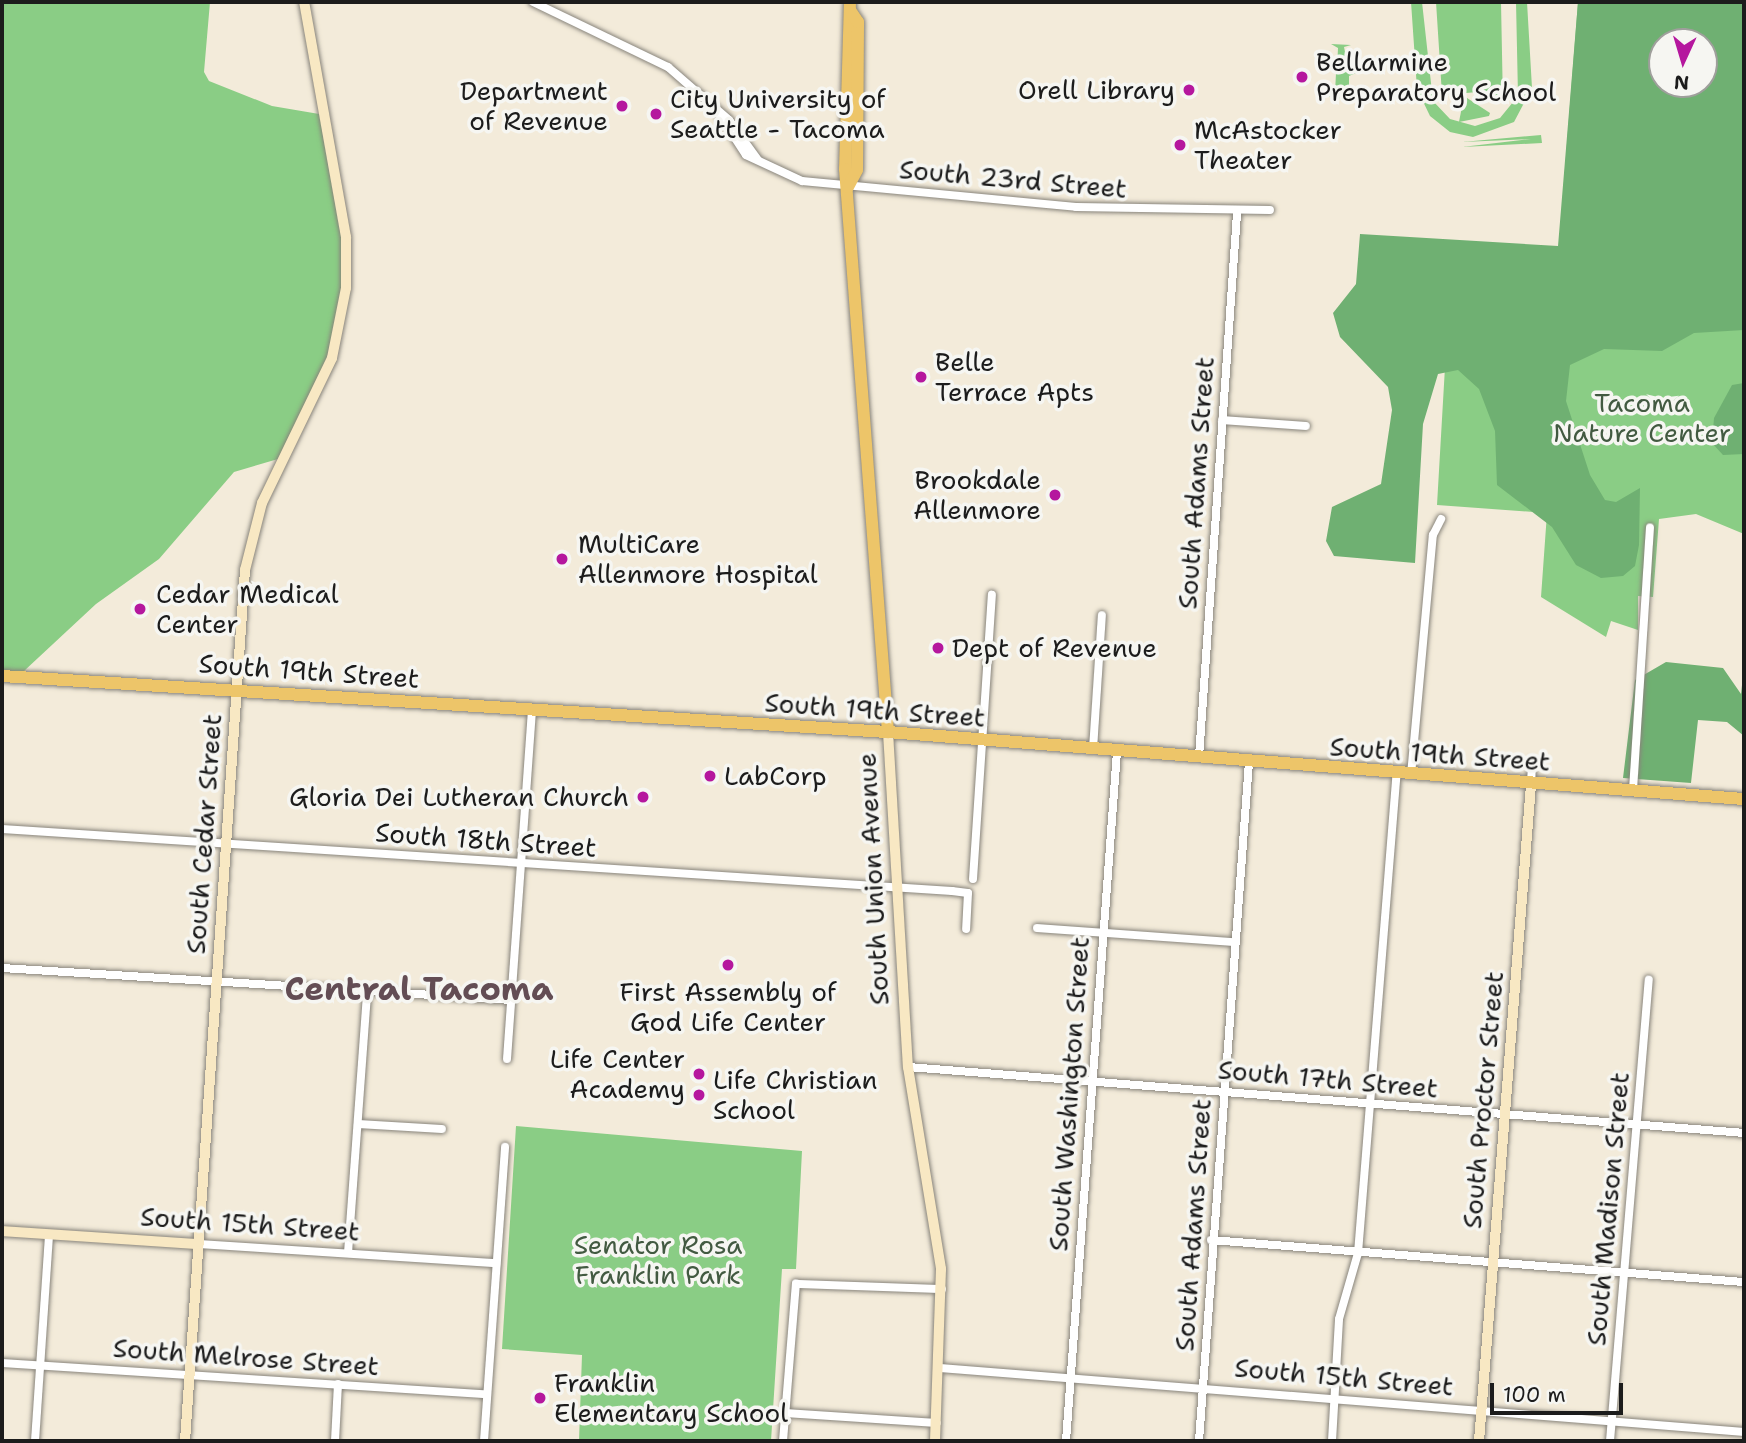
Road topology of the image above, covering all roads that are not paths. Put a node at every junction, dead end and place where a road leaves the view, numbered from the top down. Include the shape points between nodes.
1 (304, 2) edge
2 (533, 2) edge
3 (850, 6) edge
4 (848, 187) junction
5 (1270, 210) dead end
6 (1237, 213) junction
7 (1222, 420) junction
8 (1306, 426) dead end
9 (1441, 519) dead end
10 (1650, 528) dead end
11 (992, 595) dead end
12 (1102, 615) dead end
13 (2, 676) edge
14 (237, 689) junction
15 (532, 709) junction
16 (888, 732) junction
17 (984, 741) junction
18 (1093, 749) junction
19 (1116, 751) junction
20 (1199, 757) junction
21 (1249, 761) junction
22 (1532, 762) dead end
23 (1397, 774) junction
24 (1411, 775) junction
25 (1531, 784) junction
26 (1633, 790) junction
27 (1744, 799) edge
28 (2, 829) edge
29 (226, 844) junction
30 (521, 863) junction
31 (973, 879) dead end
32 (898, 889) junction
33 (1037, 928) dead end
34 (966, 929) dead end
35 (1102, 932) junction
36 (1234, 942) junction
37 (2, 968) edge
38 (1649, 979) dead end
39 (216, 982) junction
40 (367, 992) junction
41 (512, 1000) junction
42 (507, 1059) dead end
43 (908, 1067) junction
44 (1089, 1080) junction
45 (1223, 1091) junction
46 (1370, 1104) junction
47 (1505, 1115) junction
48 (358, 1124) junction
49 (1635, 1125) junction
50 (442, 1129) dead end
51 (1744, 1133) edge
52 (505, 1147) dead end
53 (2, 1231) edge
54 (49, 1234) junction
55 (1211, 1240) junction
56 (199, 1244) junction
57 (1358, 1252) junction
58 (348, 1253) junction
59 (496, 1263) junction
60 (1493, 1264) junction
61 (1623, 1273) junction
62 (1744, 1282) edge
63 (942, 1289) junction
64 (2, 1363) edge
65 (41, 1365) junction
66 (940, 1368) junction
67 (189, 1375) junction
68 (1069, 1377) junction
69 (338, 1384) junction
70 (1203, 1388) junction
71 (487, 1394) junction
72 (1335, 1398) junction
73 (1482, 1412) junction
74 (785, 1413) junction
75 (1612, 1422) junction
76 (937, 1423) junction
77 (1744, 1432) edge
78 (35, 1441) edge
79 (185, 1441) edge
80 (335, 1441) edge
81 (484, 1441) edge
82 (783, 1441) edge
83 (935, 1441) edge
84 (1066, 1441) edge
85 (1199, 1441) edge
86 (1332, 1441) edge
87 (1479, 1441) edge
88 (1610, 1441) edge

1 - 14 main road, South Cedar Street via 346,237 344,309 325,377 251,538
2 - 4 street, South 23rd Street via 654,58 718,113 758,160 790,177
3 - 4 main road, South Union Avenue via 845,52
4 - 6 street, South 23rd Street
4 - 16 main road, South Union Avenue via 858,409
5 - 6 street, South 23rd Street
6 - 7 street, South Adams Street
7 - 8 street
7 - 20 street, South Adams Street
9 - 24 street via 1433,535
10 - 26 street
11 - 17 street via 980,727
12 - 18 street
13 - 14 main road, South 19th Street
14 - 15 main road, South 19th Street
14 - 29 main road, South Cedar Street
15 - 16 main road, South 19th Street
15 - 30 street
16 - 17 main road, South 19th Street
16 - 32 main road, South Union Avenue
17 - 18 main road, South 19th Street
17 - 31 street
18 - 19 main road, South 19th Street
19 - 20 main road, South 19th Street
19 - 35 street, South Washington Street
20 - 21 main road, South 19th Street
21 - 23 main road, South 19th Street
21 - 36 street, South Adams Street
22 - 25 street, South Proctor Street
23 - 24 main road, South 19th Street
23 - 46 street
24 - 25 main road, South 19th Street
25 - 26 main road, South 19th Street
25 - 47 main road, South Proctor Street
26 - 27 main road, South 19th Street
28 - 29 street, South 18th Street
29 - 30 street, South 18th Street
29 - 39 main road, South Cedar Street
30 - 32 street, South 18th Street
30 - 41 street
32 - 34 street, South 18th Street via 968,893
32 - 43 main road, South Union Avenue
33 - 35 street
35 - 36 street
35 - 44 street, South Washington Street
36 - 45 street, South Adams Street
37 - 39 street
38 - 49 street, South Madison Street
39 - 40 street
39 - 56 main road, South Cedar Street
40 - 41 street
40 - 48 street
41 - 42 street
43 - 44 street, South 17th Street
43 - 63 main road, South Union Avenue
44 - 45 street, South 17th Street
44 - 68 street, South Washington Street
45 - 46 street, South 17th Street
45 - 55 street, South Adams Street
46 - 47 street, South 17th Street
46 - 57 street
47 - 49 street, South 17th Street
47 - 60 main road, South Proctor Street
48 - 50 street
48 - 58 street
49 - 51 street, South 17th Street
49 - 61 street, South Madison Street
52 - 59 street
53 - 54 main road, South 15th Street
54 - 56 main road, South 15th Street
54 - 65 street
55 - 57 street
55 - 70 street, South Adams Street
56 - 58 street, South 15th Street
56 - 67 main road, South Cedar Street
57 - 60 street
57 - 72 street via 1339,1319
58 - 59 street, South 15th Street
59 - 71 street
60 - 61 street
60 - 73 main road, South Proctor Street
61 - 62 street
61 - 75 street, South Madison Street
63 - 66 main road, South Union Avenue
63 - 74 street via 796,1284
64 - 65 street, South Melrose Street
65 - 67 street, South Melrose Street
65 - 78 street
66 - 68 street, South 15th Street
66 - 76 main road, South Union Avenue
67 - 69 street, South Melrose Street
67 - 79 main road, South Cedar Street
68 - 70 street, South 15th Street
68 - 84 street, South Washington Street
69 - 71 street, South Melrose Street
69 - 80 street
70 - 72 street, South 15th Street
70 - 85 street, South Adams Street
71 - 81 street
72 - 73 street, South 15th Street
72 - 86 street
73 - 75 street, South 15th Street
73 - 87 main road, South Proctor Street
74 - 76 street
74 - 82 street
75 - 77 street, South 15th Street
75 - 88 street, South Madison Street
76 - 83 main road, South Union Avenue

